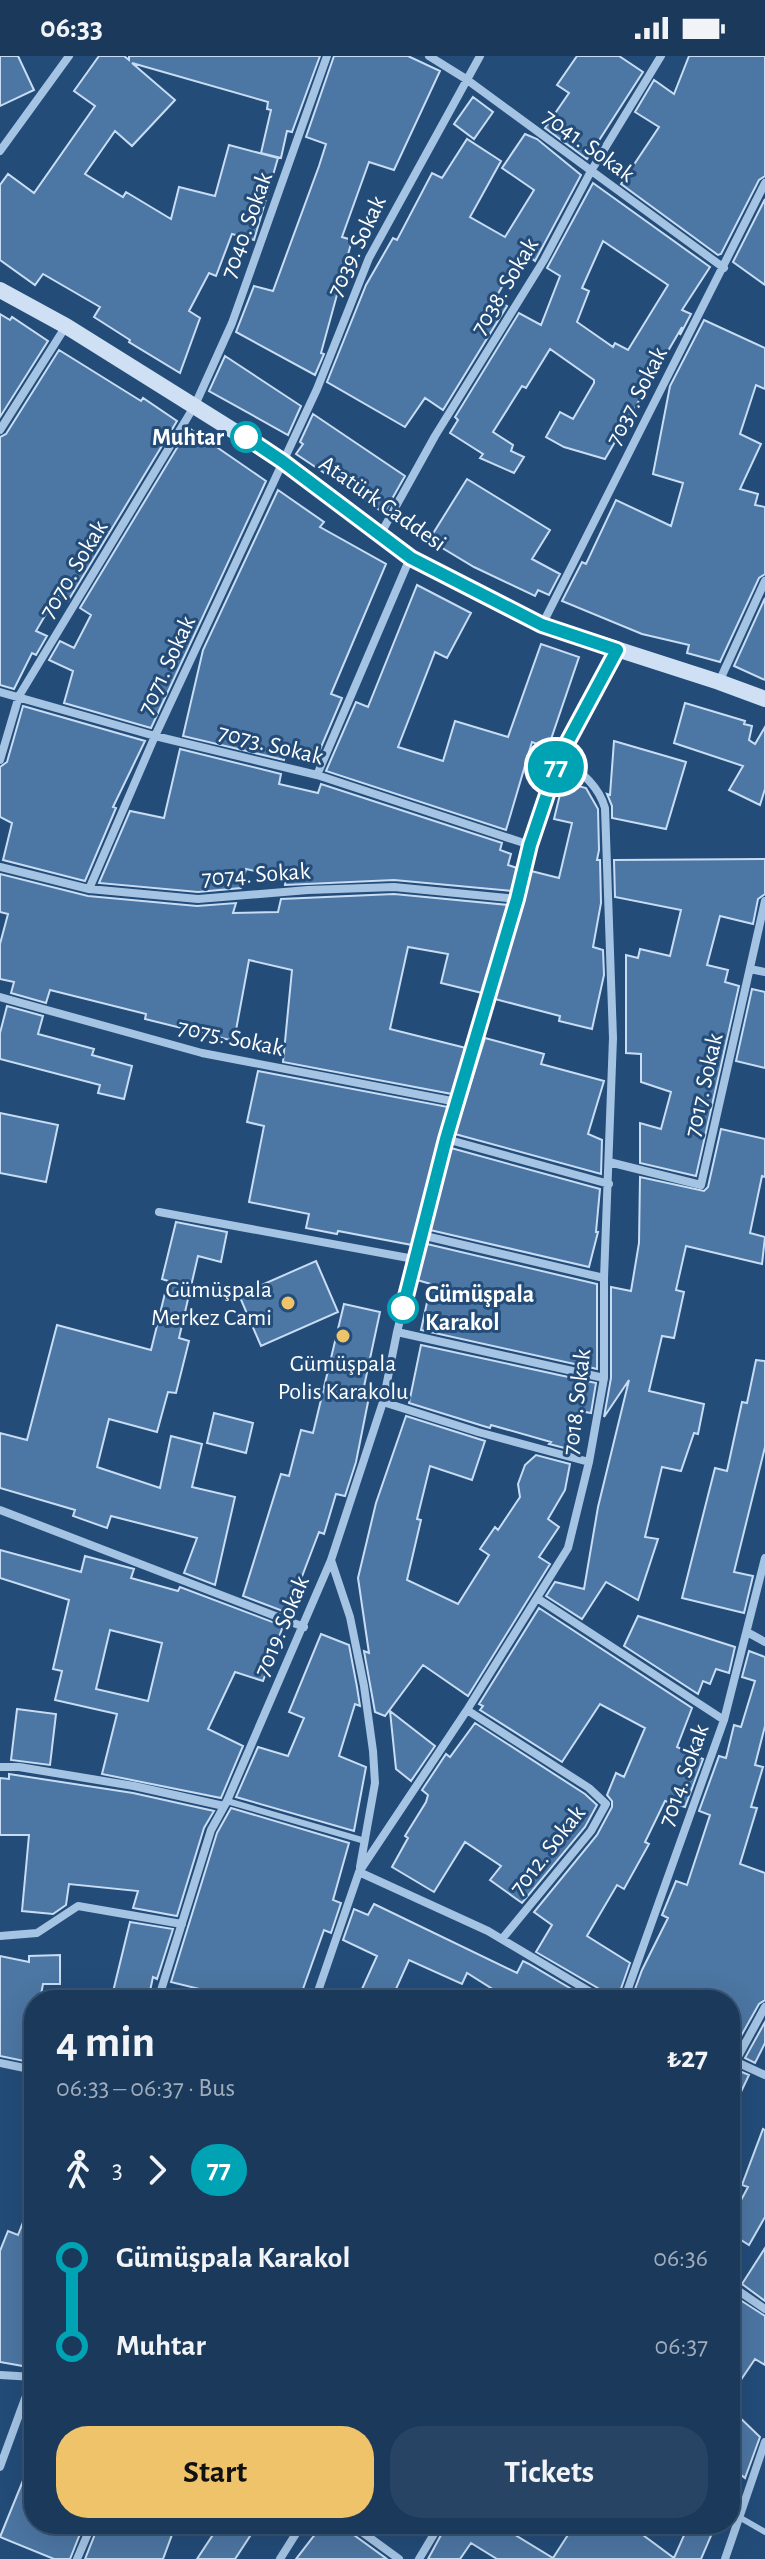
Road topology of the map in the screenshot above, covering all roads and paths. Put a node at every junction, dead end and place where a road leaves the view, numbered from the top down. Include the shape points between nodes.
1 (69, 56) edge
2 (327, 56) edge
3 (429, 56) edge
4 (480, 56) edge
5 (661, 56) edge
6 (466, 79) junction
7 (0, 151) edge
8 (591, 171) junction
9 (765, 183) edge
10 (724, 268) junction
11 (0, 290) edge
12 (66, 326) junction
13 (195, 405) junction
14 (0, 430) edge
15 (282, 461) junction
16 (380, 536) junction
17 (411, 558) junction
18 (765, 581) edge
19 (542, 625) junction
20 (617, 650) junction
21 (719, 682) junction
22 (0, 692) edge
23 (19, 696) junction
24 (765, 699) edge
25 (155, 736) junction
26 (560, 756) junction
27 (0, 760) edge
28 (317, 775) junction
29 (530, 845) junction
30 (0, 867) edge
31 (89, 889) junction
32 (517, 899) junction
33 (765, 901) edge
34 (750, 969) junction
35 (765, 972) edge
36 (0, 997) edge
37 (457, 1102) junction
38 (446, 1139) junction
39 (609, 1162) junction
40 (609, 1184) junction
41 (159, 1212) dead end
42 (421, 1235) junction
43 (414, 1259) junction
44 (604, 1278) junction
45 (397, 1332) junction
46 (604, 1378) junction
47 (383, 1402) junction
48 (589, 1462) junction
49 (0, 1510) edge
50 (765, 1558) edge
51 (331, 1560) junction
52 (537, 1598) junction
53 (304, 1627) junction
54 (747, 1632) junction
55 (765, 1642) edge
56 (467, 1710) junction
57 (724, 1720) junction
58 (0, 1767) edge
59 (226, 1803) junction
60 (365, 1841) junction
61 (359, 1872) junction
62 (182, 1924) junction
63 (0, 1936) edge
64 (502, 1939) junction
65 (161, 1990) edge
66 (318, 1990) edge
67 (587, 1990) edge
68 (628, 1990) edge
69 (765, 2007) edge
70 (740, 2048) edge
71 (0, 2063) edge
72 (740, 2063) edge
73 (24, 2068) edge
74 (765, 2075) edge
75 (740, 2292) edge
76 (765, 2309) edge
77 (0, 2375) edge
78 (24, 2376) edge
79 (24, 2403) edge
80 (765, 2442) edge
81 (0, 2467) edge
82 (740, 2514) edge
83 (740, 2518) edge
84 (765, 2532) edge
85 (88, 2534) edge
86 (296, 2534) edge
87 (365, 2534) edge
88 (434, 2534) edge
89 (733, 2534) edge
90 (77, 2559) edge
91 (280, 2559) edge
92 (399, 2559) edge
93 (419, 2559) edge
94 (725, 2559) edge

1 - 7 street
2 - 13 street, 7040. Sokak via 232,323
3 - 6 street, 7041. Sokak
4 - 6 street, 7039. Sokak
5 - 8 street, 7038. Sokak
6 - 8 street, 7041. Sokak
6 - 15 street, 7039. Sokak via 369,258
8 - 10 street, 7041. Sokak
8 - 16 street, 7038. Sokak
9 - 10 street, 7037. Sokak
10 - 19 street, 7037. Sokak
11 - 12 main road, Atatürk Caddesi
12 - 13 main road, Atatürk Caddesi
12 - 14 street
13 - 15 main road, Atatürk Caddesi
13 - 23 street, 7070. Sokak
15 - 16 main road, Atatürk Caddesi
15 - 25 street, 7071. Sokak
16 - 17 main road, Atatürk Caddesi
17 - 19 main road, Atatürk Caddesi
17 - 28 street
18 - 21 street
19 - 20 main road, Atatürk Caddesi
20 - 21 main road, Atatürk Caddesi
20 - 26 street, 7019. Sokak
21 - 24 main road, Atatürk Caddesi
22 - 23 street, 7073. Sokak
23 - 25 street, 7073. Sokak
23 - 27 street, 7070. Sokak
25 - 28 street, 7073. Sokak
25 - 31 street, 7071. Sokak
26 - 29 street, 7019. Sokak
26 - 39 street, 7018. Sokak via 597,789 605,808 613,1038
28 - 29 street, 7073. Sokak
29 - 32 street, 7019. Sokak
30 - 31 street, 7074. Sokak
31 - 32 street, 7074. Sokak via 198,899 394,887
32 - 37 street, 7019. Sokak
33 - 34 street, 7017. Sokak
34 - 35 street
34 - 39 street, 7017. Sokak via 701,1185
36 - 37 street, 7075. Sokak via 202,1053
37 - 38 street, 7019. Sokak
38 - 40 street
38 - 42 street, 7019. Sokak
39 - 40 street, 7018. Sokak
40 - 44 street, 7018. Sokak
41 - 43 street
42 - 43 street, 7019. Sokak
42 - 44 street
43 - 45 street, 7019. Sokak
44 - 46 street, 7018. Sokak
45 - 46 street
45 - 47 street, 7019. Sokak
46 - 48 street, 7018. Sokak
47 - 48 street
47 - 51 street, 7019. Sokak
48 - 52 street, 7018. Sokak via 568,1548
49 - 53 street
50 - 54 street, 7014. Sokak
51 - 53 street, 7019. Sokak
51 - 60 street via 350,1617 370,1720 375,1783
52 - 56 street, 7018. Sokak
52 - 57 street
53 - 59 street, 7019. Sokak
54 - 55 street
54 - 57 street, 7014. Sokak
56 - 61 street, 7018. Sokak
56 - 64 street, 7012. Sokak via 606,1804 591,1831
57 - 68 street, 7014. Sokak
58 - 59 street
59 - 60 lane
59 - 62 street, 7019. Sokak via 211,1830
60 - 61 street
61 - 64 street
61 - 66 street, 7018. Sokak
62 - 63 street via 78,1906 37,1933
62 - 65 street, 7019. Sokak
64 - 67 street
69 - 70 street
71 - 73 street
72 - 74 street
75 - 76 street
77 - 78 street
79 - 81 street
80 - 82 street
83 - 84 lane
85 - 90 street
86 - 91 street
87 - 92 street
88 - 93 street
89 - 94 street

